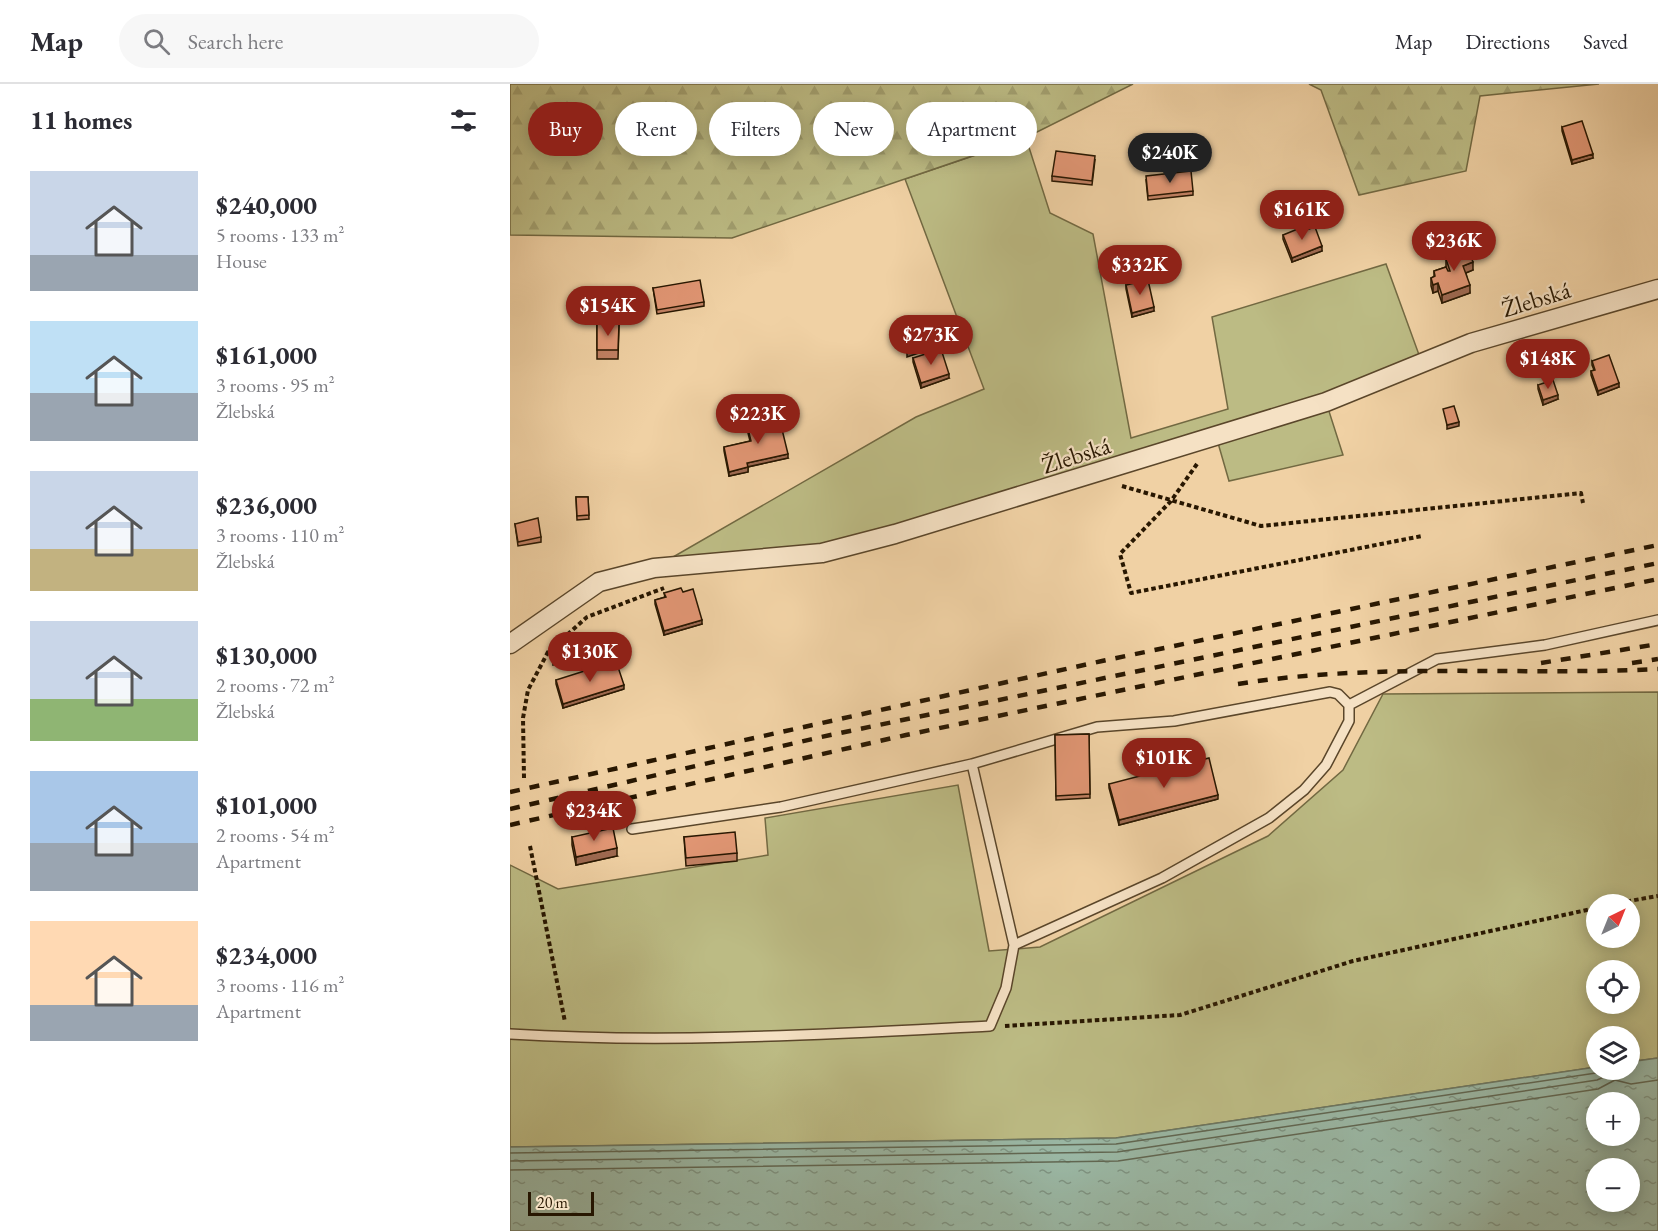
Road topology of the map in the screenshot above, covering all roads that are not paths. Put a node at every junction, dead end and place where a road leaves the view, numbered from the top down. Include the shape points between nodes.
1 (1658, 289) edge
2 (1658, 620) edge
3 (510, 644) edge
4 (1349, 705) junction
5 (972, 765) junction
6 (632, 829) dead end
7 (1014, 945) junction
8 (510, 1034) edge

1 - 3 street, Žlebská via 1471,343 1326,402 975,511 822,553 654,568 599,582
2 - 4 lane via 1545,645 1437,659
4 - 5 lane via 1330,692 1174,721 1097,727
4 - 7 lane via 1349,721 1326,765 1304,790 1269,818 1162,878
5 - 6 lane via 781,807
5 - 7 lane
7 - 8 lane via 1006,988 990,1026 754,1037

